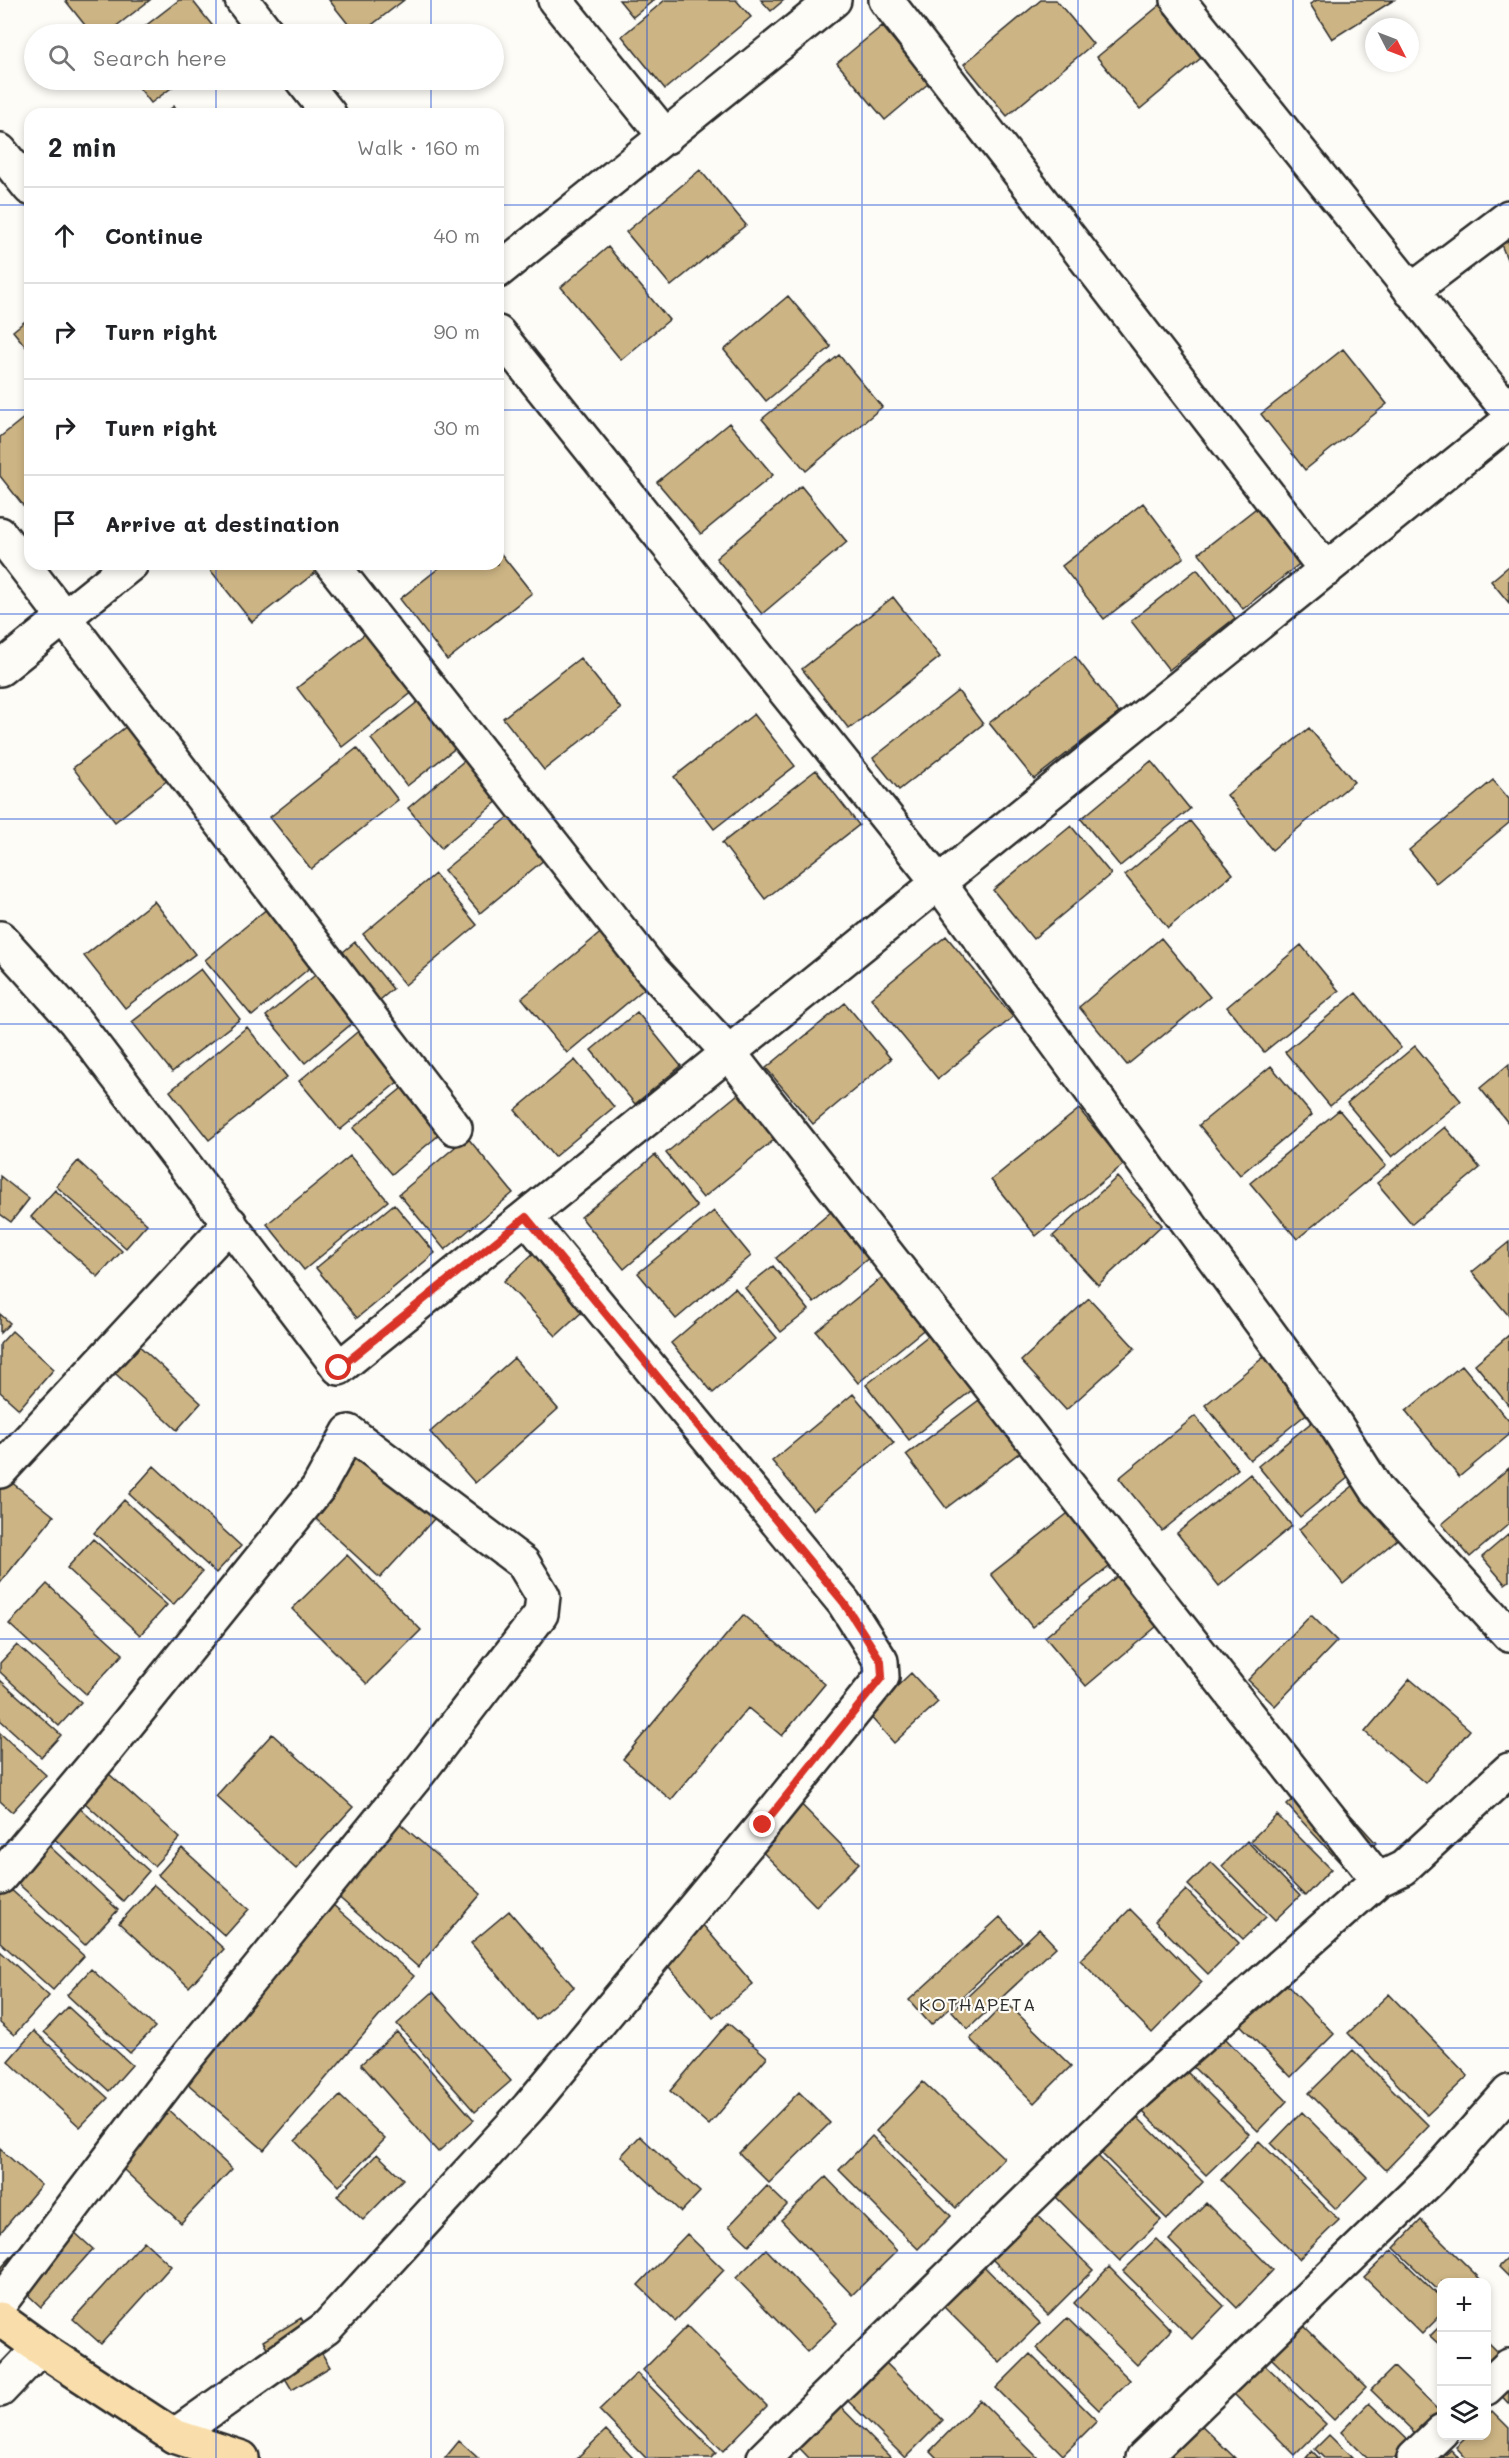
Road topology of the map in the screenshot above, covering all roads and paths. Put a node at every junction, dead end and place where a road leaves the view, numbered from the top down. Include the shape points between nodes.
1 (242, 0) edge
2 (555, 0) edge
3 (834, 0) edge
4 (886, 0) edge
5 (1178, 0) edge
6 (260, 24) edge
7 (311, 90) edge
8 (324, 108) edge
9 (666, 137) junction
10 (0, 151) edge
11 (24, 181) edge
12 (1509, 217) edge
13 (504, 267) edge
14 (1411, 291) junction
15 (504, 340) edge
16 (1509, 412) edge
17 (1509, 421) edge
18 (0, 534) edge
19 (24, 564) edge
20 (29, 570) edge
21 (124, 570) edge
22 (337, 570) edge
23 (1326, 570) junction
24 (66, 616) junction
25 (0, 669) edge
26 (939, 883) junction
27 (0, 938) edge
28 (729, 1053) junction
29 (455, 1128) dead end
30 (526, 1217) junction
31 (230, 1223) junction
32 (0, 1470) edge
33 (1509, 1635) edge
34 (1509, 1770) edge
35 (0, 1877) edge
36 (1378, 1880) junction
37 (1509, 2092) edge
38 (0, 2303) edge
39 (0, 2319) edge
40 (40, 2348) junction
41 (1509, 2366) edge
42 (1488, 2386) edge
43 (0, 2390) edge
44 (174, 2436) junction
45 (1437, 2436) edge
46 (242, 2458) edge
47 (764, 2458) edge
48 (1143, 2458) edge
49 (1414, 2458) edge

1 - 6 street
2 - 9 street
3 - 9 street
4 - 23 street
5 - 14 street
7 - 8 street
9 - 13 street
10 - 11 street
12 - 14 street
14 - 16 street
15 - 26 street
17 - 23 street
18 - 19 street
20 - 24 street
21 - 24 street
22 - 28 street via 650,968
23 - 26 street
24 - 25 street
24 - 29 street
26 - 28 street
26 - 33 street via 1332,1419 1377,1490
27 - 31 street via 75,1021
28 - 30 street
28 - 36 street
30 - 31 street via 339,1368
30 - 44 street via 844,1603 881,1661 882,1677 529,2107 326,2328
31 - 32 street
34 - 36 street via 1404,1868
35 - 38 street via 318,1488 350,1432 523,1563 543,1596 541,1614 520,1642 182,2063
36 - 47 street via 1138,2092
37 - 48 street via 1435,2175
39 - 40 main road
40 - 43 street
40 - 44 main road
41 - 42 street
44 - 46 main road
45 - 49 street

